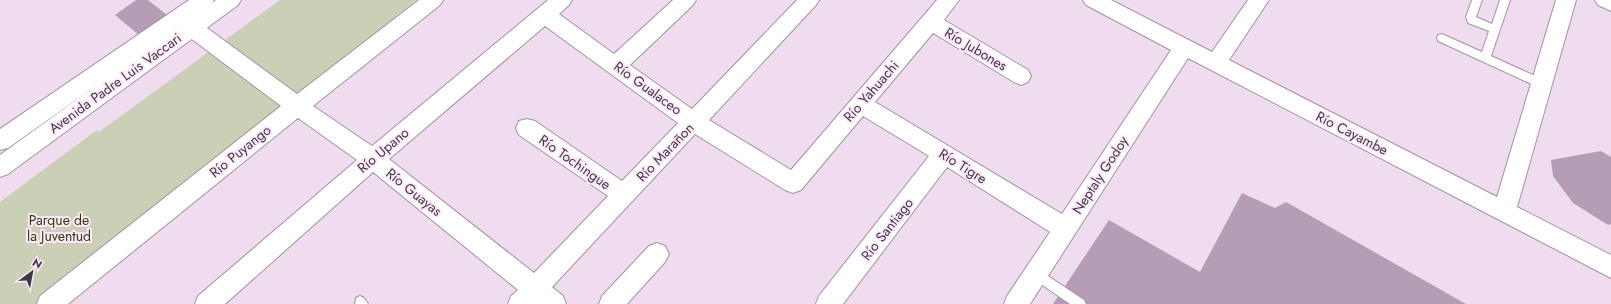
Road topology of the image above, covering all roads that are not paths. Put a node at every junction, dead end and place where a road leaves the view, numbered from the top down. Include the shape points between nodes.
1 (204, 0) edge
2 (231, 0) edge
3 (433, 0) edge
4 (562, 0) edge
5 (686, 0) edge
6 (809, 0) edge
7 (949, 0) edge
8 (1093, 0) edge
9 (1259, 0) edge
10 (1477, 0) edge
11 (1505, 0) edge
12 (1566, 0) edge
13 (1605, 0) edge
14 (1611, 3) edge
15 (545, 15) junction
16 (931, 22) junction
17 (192, 28) junction
18 (1494, 29) junction
19 (1442, 38) dead end
20 (1184, 47) junction
21 (1485, 58) junction
22 (1216, 63) junction
23 (616, 65) junction
24 (1021, 76) dead end
25 (1542, 84) junction
26 (860, 104) junction
27 (297, 106) junction
28 (694, 122) junction
29 (527, 128) dead end
30 (0, 141) edge
31 (944, 154) junction
32 (373, 159) junction
33 (0, 167) edge
34 (793, 183) joint
35 (624, 195) junction
36 (1504, 212) junction
37 (1065, 229) junction
38 (657, 254) dead end
39 (1611, 267) edge
40 (1036, 274) junction
41 (528, 296) edge
42 (49, 304) edge
43 (207, 304) edge
44 (554, 304) edge
45 (612, 304) edge
46 (828, 304) edge
47 (1016, 304) edge
48 (1080, 304) edge

1 - 30 street, Avenida Padre Luis Vaccari
2 - 17 street, Avenida Padre Luis Vaccari
3 - 27 street, Río Puyango
4 - 15 street, Río Upano
5 - 23 street
6 - 28 street, Río Marañon
7 - 16 street, Río Yahuachi
8 - 20 street, Río Cayambe
9 - 22 street
10 - 18 lane via 1472,20
11 - 18 lane
12 - 25 street
13 - 14 street
15 - 23 street, Río Gualaceo
15 - 32 street, Río Upano
16 - 24 street, Río Jubones
16 - 26 street, Río Yahuachi
17 - 27 street, Río Guayas
17 - 33 street, Avenida Padre Luis Vaccari
18 - 21 lane
19 - 21 lane
20 - 22 street, Río Cayambe
20 - 37 street, Neptaly Godoy
21 - 25 lane
22 - 36 street, Río Cayambe
23 - 28 street, Río Gualaceo
25 - 36 street
26 - 31 street, Río Tigre
26 - 34 street, Río Yahuachi
27 - 32 street, Río Guayas
27 - 42 street, Río Puyango
28 - 34 street, Río Gualaceo
28 - 35 street, Río Marañon
29 - 35 street, Río Tochingue
31 - 37 street, Río Tigre
31 - 46 street, Río Santiago
32 - 41 street, Río Guayas
32 - 43 street, Río Upano
35 - 41 street, Río Marañon
36 - 39 street, Río Cayambe
37 - 40 street, Neptaly Godoy
38 - 45 street
40 - 47 street, Neptaly Godoy
40 - 48 lane
41 - 44 street, Río Guayas

